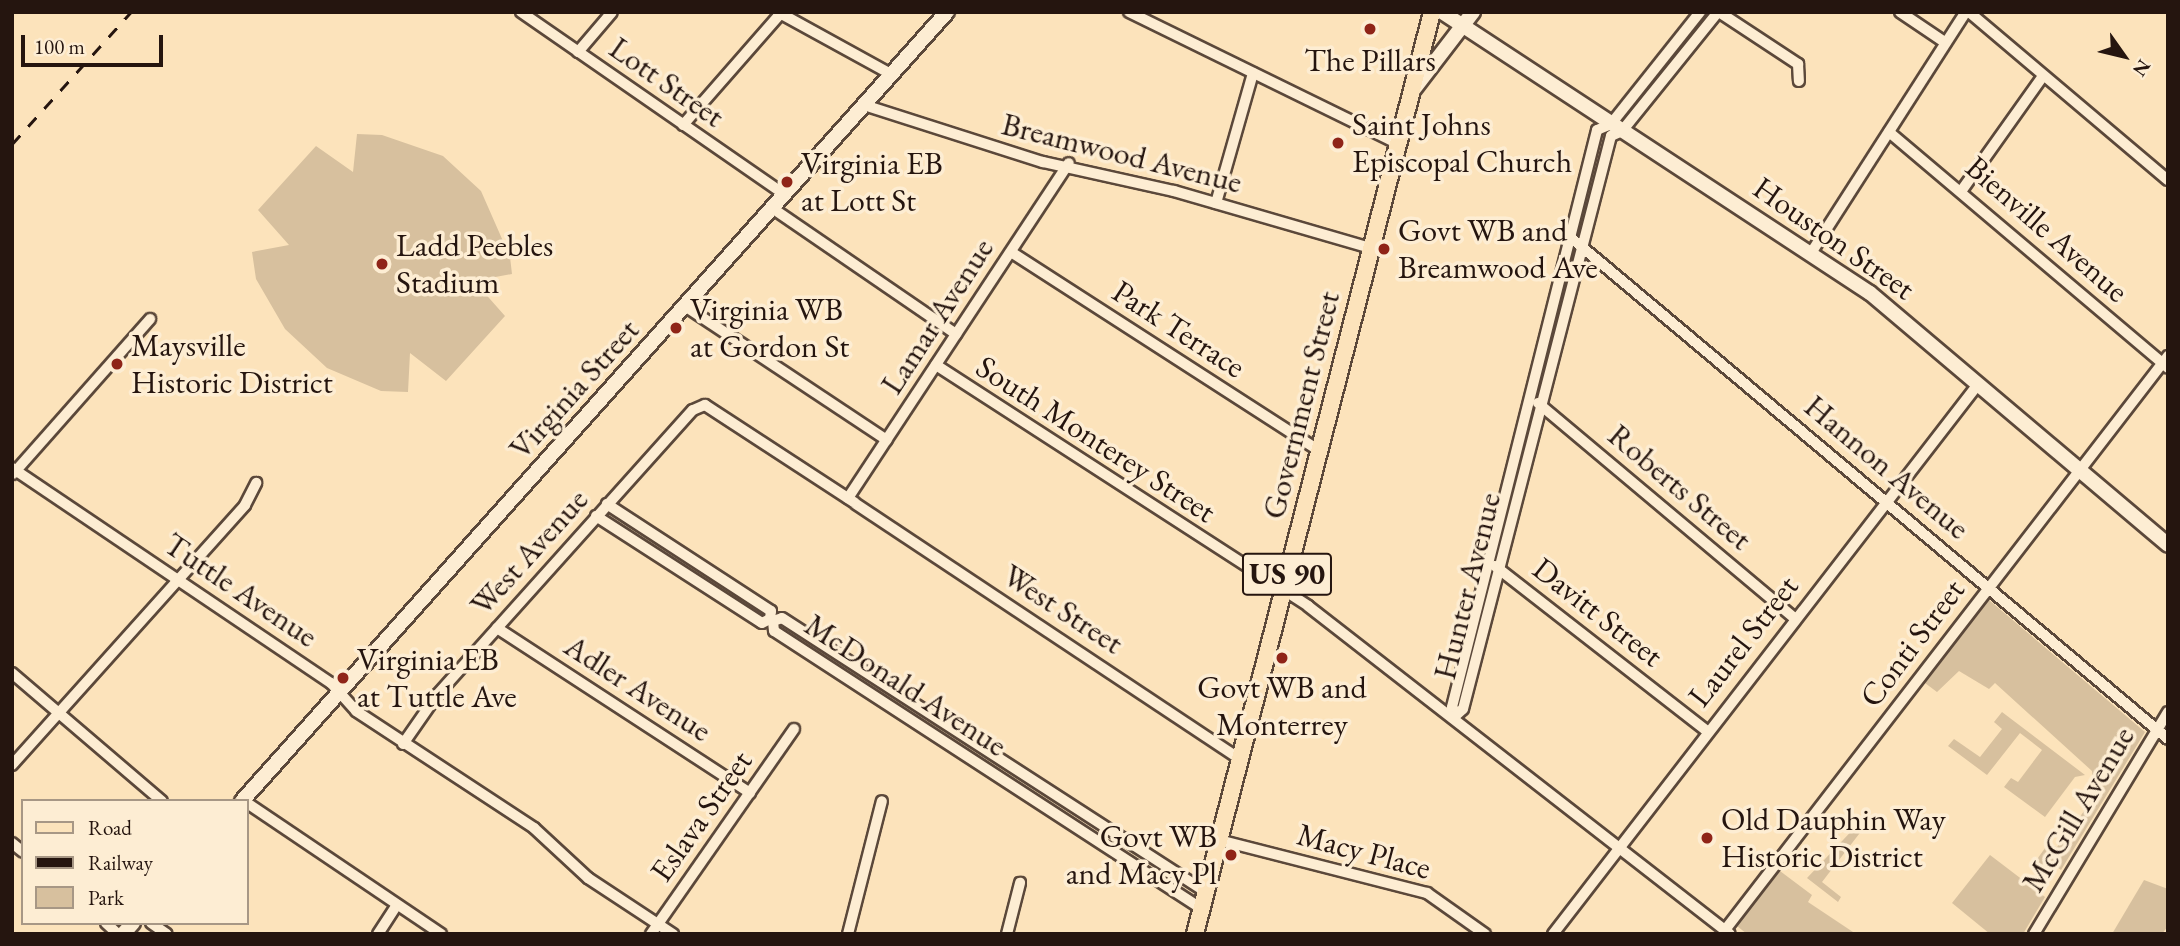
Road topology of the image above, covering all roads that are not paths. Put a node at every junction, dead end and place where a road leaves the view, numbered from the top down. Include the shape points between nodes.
1 (521, 12) edge
2 (612, 12) edge
3 (947, 12) edge
4 (1129, 12) edge
5 (1432, 12) edge
6 (1442, 12) edge
7 (1474, 12) edge
8 (1700, 12) edge
9 (1719, 12) edge
10 (1900, 12) edge
11 (1968, 12) edge
12 (780, 13) edge
13 (1462, 27) junction
14 (1946, 43) junction
15 (578, 52) junction
16 (891, 74) junction
17 (1253, 74) junction
18 (2043, 76) junction
19 (1799, 81) dead end
20 (1411, 93) junction
21 (864, 104) junction
22 (683, 125) junction
23 (1617, 128) junction
24 (1889, 132) junction
25 (1396, 143) junction
26 (1069, 163) junction
27 (2168, 180) edge
28 (1962, 190) junction
29 (785, 194) junction
30 (1216, 203) junction
31 (772, 208) junction
32 (1570, 237) junction
33 (1582, 243) junction
34 (1370, 248) junction
35 (1011, 252) junction
36 (1811, 253) junction
37 (685, 306) junction
38 (150, 319) dead end
39 (956, 334) junction
40 (2166, 362) edge
41 (936, 365) junction
42 (1979, 383) junction
43 (1529, 400) junction
44 (1541, 404) junction
45 (705, 405) joint
46 (887, 440) junction
47 (1318, 450) junction
48 (2078, 467) junction
49 (13, 471) edge
50 (256, 484) dead end
51 (1885, 499) junction
52 (853, 501) junction
53 (607, 504) junction
54 (596, 516) junction
55 (2168, 545) edge
56 (1487, 563) junction
57 (1499, 568) junction
58 (179, 580) junction
59 (1988, 587) junction
60 (1282, 591) junction
61 (1794, 618) junction
62 (497, 628) junction
63 (12, 673) edge
64 (339, 694) junction
65 (2168, 712) edge
66 (60, 713) junction
67 (1455, 716) junction
68 (794, 729) dead end
69 (2157, 730) junction
70 (1707, 731) junction
71 (2168, 739) edge
72 (403, 744) junction
73 (1240, 759) junction
74 (12, 765) edge
75 (750, 793) junction
76 (160, 799) edge
77 (245, 799) edge
78 (882, 801) dead end
79 (248, 804) edge
80 (1219, 840) junction
81 (1619, 847) junction
82 (1020, 883) dead end
83 (1206, 892) junction
84 (397, 905) junction
85 (1202, 909) junction
86 (659, 924) junction
87 (1479, 932) edge
88 (1728, 932) edge
89 (378, 934) edge
90 (441, 934) edge
91 (651, 934) edge
92 (673, 934) edge
93 (848, 934) edge
94 (1007, 934) edge
95 (1195, 934) edge
96 (1553, 934) edge
97 (2034, 934) edge

1 - 15 street, Lott Street
2 - 15 street
3 - 16 street, Virginia Street
4 - 17 street
5 - 20 main road, Government Street / US 90
6 - 13 street, Houston Street
7 - 13 street
8 - 23 street, Hunter Avenue
9 - 19 street via 1798,64
9 - 23 street, Hunter Avenue
10 - 14 street
11 - 14 street
11 - 18 street
12 - 16 street
12 - 22 street
13 - 20 street
13 - 23 street, Houston Street
14 - 24 street
15 - 22 street, Lott Street
16 - 21 street, Virginia Street
17 - 25 street
17 - 30 street
18 - 27 street
18 - 28 street
20 - 25 main road, Government Street / US 90
21 - 26 street, Breamwood Avenue via 1043,162
21 - 29 street, Virginia Street
22 - 29 street, Lott Street
23 - 32 street, Hunter Avenue via 1597,130
23 - 33 street, Hunter Avenue
23 - 36 street, Houston Street
24 - 28 street, Bienville Avenue
24 - 36 street
25 - 34 main road, Government Street / US 90
26 - 30 street, Breamwood Avenue
26 - 35 street, Lamar Avenue
28 - 40 street, Bienville Avenue
29 - 31 street, Virginia Street
30 - 34 street, Breamwood Avenue
31 - 37 street, Virginia Street
31 - 39 street
32 - 33 street, Hannon Avenue
32 - 43 street, Hunter Avenue
33 - 44 street, Hunter Avenue
33 - 51 street, Hannon Avenue
34 - 47 main road, Government Street / US 90
35 - 39 street, Lamar Avenue
35 - 47 street, Park Terrace
36 - 42 street, Houston Street
37 - 46 street
37 - 64 street, Virginia Street
38 - 49 street
39 - 41 street, Lamar Avenue
40 - 48 street, Conti Street
41 - 46 street, Lamar Avenue
41 - 60 street, South Monterey Street
42 - 48 street, Houston Street
42 - 51 street, Laurel Street
43 - 44 street, Roberts Street
43 - 56 street, Hunter Avenue
44 - 57 street, Hunter Avenue
44 - 61 street, Roberts Street
45 - 52 street, West Street
45 - 53 street, West Avenue
46 - 52 street, Lamar Avenue
47 - 60 main road, Government Street / US 90
48 - 55 street, Houston Street
48 - 59 street, Conti Street
49 - 58 street, Tuttle Avenue
50 - 58 street via 245,505
51 - 59 street, Hannon Avenue
51 - 61 street, Laurel Street
52 - 73 street, West Street
53 - 54 street, West Avenue
53 - 54 street, McDonald Avenue via 771,611 770,620 762,624
54 - 62 street, West Avenue
56 - 57 street, Davitt Street
56 - 67 street, Hunter Avenue via 1452,707
57 - 67 street, Hunter Avenue via 1463,709
57 - 70 street, Davitt Street
58 - 64 street, Tuttle Avenue
58 - 66 street
59 - 69 street, Hannon Avenue
59 - 88 street, Conti Street
60 - 67 street, South Monterey Street
60 - 73 main road, Government Street / US 90
61 - 70 street, Laurel Street
62 - 72 street, West Avenue
62 - 75 street, Adler Avenue
63 - 66 street
64 - 72 street, Tuttle Avenue
64 - 77 street, Virginia Street
65 - 69 street, McGill Avenue
66 - 74 street
66 - 76 street
67 - 81 street, South Monterey Street
68 - 75 street, Eslava Street
69 - 71 street, Hannon Avenue
69 - 97 street, McGill Avenue
70 - 81 street, Laurel Street
72 - 86 street, Tuttle Avenue via 534,828 588,878
73 - 80 main road, Government Street / US 90
75 - 86 street, Eslava Street
78 - 93 street
79 - 84 street
80 - 83 main road, Government Street / US 90
80 - 87 street, Macy Place via 1427,893
81 - 88 street, South Monterey Street
81 - 96 street, Laurel Street
82 - 94 street
83 - 85 main road, Government Street / US 90
83 - 85 street, McDonald Avenue via 782,618 774,621 774,631
84 - 89 street
84 - 90 street
85 - 95 main road, Government Street / US 90
86 - 91 street, Eslava Street
86 - 92 street, Tuttle Avenue

